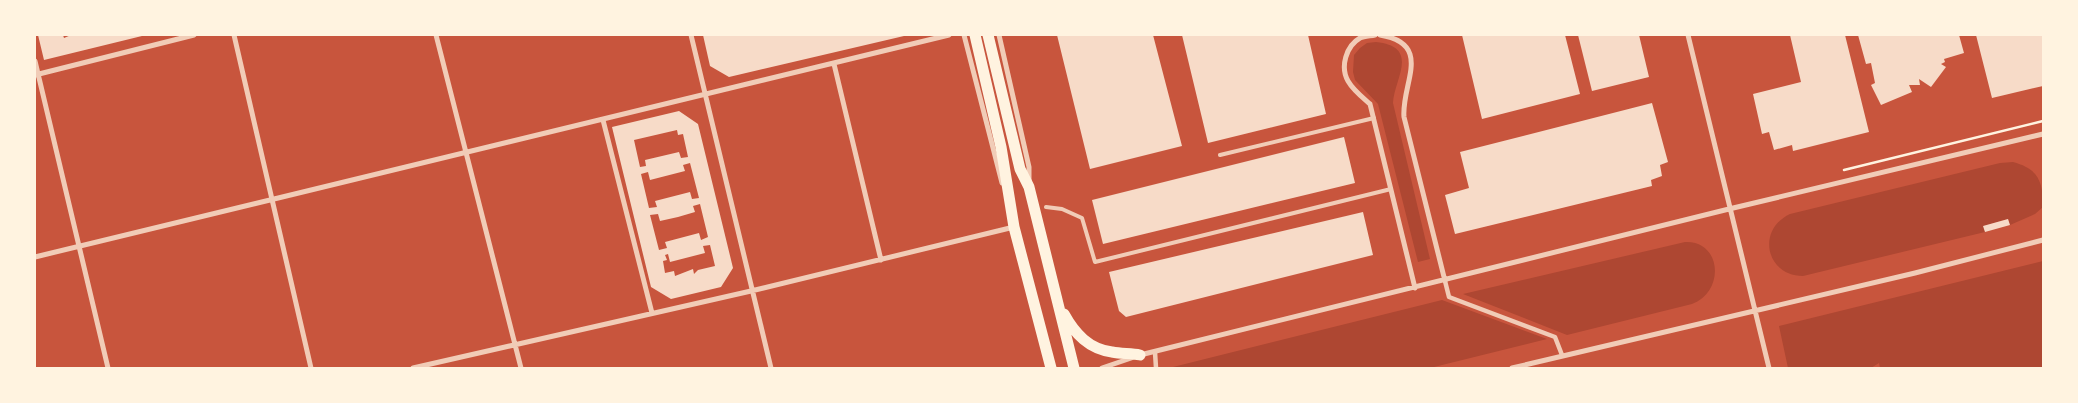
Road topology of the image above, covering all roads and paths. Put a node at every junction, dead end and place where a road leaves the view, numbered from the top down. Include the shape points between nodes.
1 (194, 35) edge
2 (234, 35) edge
3 (436, 35) edge
4 (691, 35) edge
5 (949, 35) edge
6 (964, 35) edge
7 (975, 35) edge
8 (988, 35) edge
9 (999, 35) edge
10 (1375, 35) edge
11 (1380, 35) edge
12 (1688, 35) edge
13 (35, 61) edge
14 (834, 64) junction
15 (37, 74) edge
16 (705, 93) junction
17 (1374, 118) junction
18 (603, 120) junction
19 (2043, 121) edge
20 (2043, 134) edge
21 (465, 152) junction
22 (1220, 155) dead end
23 (1841, 170) dead end
24 (1029, 187) junction
25 (1391, 189) junction
26 (272, 198) junction
27 (1046, 207) dead end
28 (1730, 209) junction
29 (1014, 227) junction
30 (2043, 240) edge
31 (78, 247) junction
32 (35, 257) edge
33 (881, 260) junction
34 (1445, 280) junction
35 (1415, 288) junction
36 (751, 291) junction
37 (1056, 299) junction
38 (1755, 310) junction
39 (652, 313) junction
40 (516, 344) junction
41 (1155, 352) junction
42 (1140, 355) junction
43 (1562, 355) junction
44 (108, 368) edge
45 (311, 368) edge
46 (413, 368) edge
47 (521, 368) edge
48 (771, 368) edge
49 (1051, 368) edge
50 (1074, 368) edge
51 (1102, 368) edge
52 (1156, 368) edge
53 (1512, 368) edge
54 (1769, 368) edge

1 - 15 street
2 - 26 street
3 - 21 street
4 - 16 street
5 - 14 street
6 - 29 street
7 - 29 main road via 1001,147
8 - 24 main road via 1020,169
9 - 24 street via 1029,167
10 - 17 street via 1361,37 1353,43 1344,68 1346,79 1370,104
11 - 34 street via 1398,40 1412,58 1404,98 1404,117
12 - 28 street
13 - 15 street
14 - 16 street
14 - 33 street
15 - 31 street
16 - 18 street
16 - 36 street
17 - 22 lane
17 - 25 street
18 - 21 street
18 - 39 street
19 - 23 path
20 - 28 street
21 - 26 street
21 - 40 street
24 - 37 main road
25 - 27 lane via 1095,262 1082,218 1062,209
25 - 35 street
26 - 31 street
26 - 45 street
28 - 34 street
28 - 38 street
29 - 33 street
29 - 49 main road
30 - 38 street
31 - 32 street
31 - 44 street
33 - 36 street
34 - 35 street
34 - 43 street via 1449,297 1555,338
35 - 41 street
36 - 39 street
36 - 48 street
37 - 42 main road via 1077,334 1092,346
37 - 50 main road
38 - 43 street
38 - 54 street
39 - 40 street
40 - 46 street
40 - 47 street
41 - 42 street
41 - 52 street
42 - 51 street
43 - 53 street

